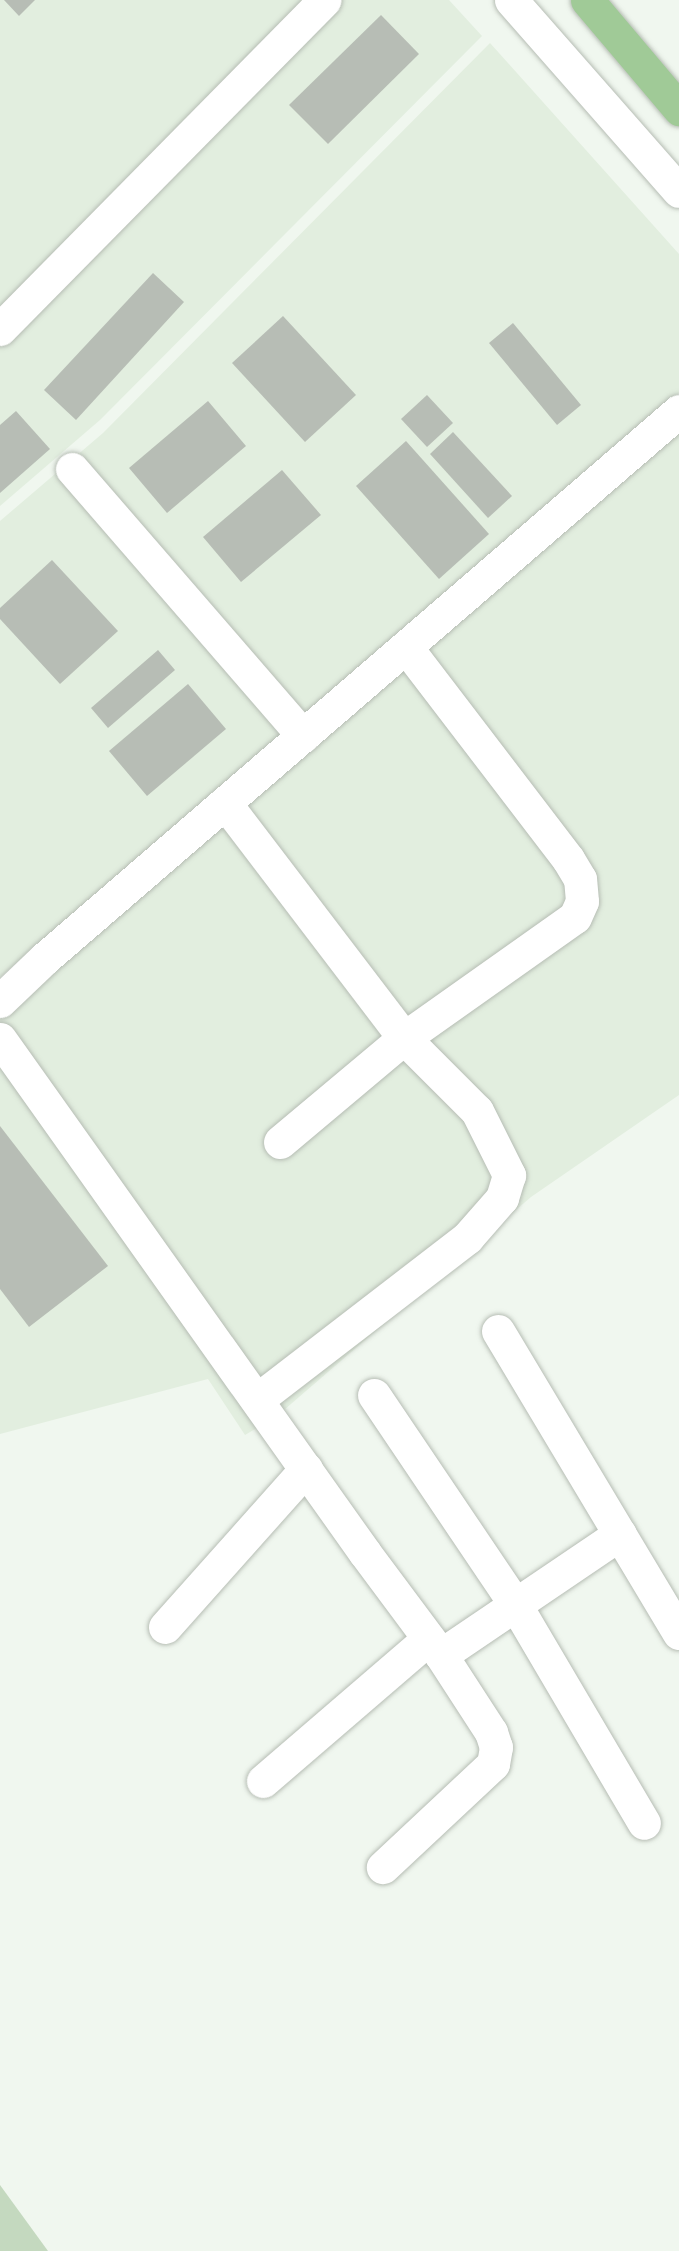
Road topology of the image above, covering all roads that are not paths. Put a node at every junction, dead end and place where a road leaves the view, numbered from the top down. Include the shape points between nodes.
1 (324, 0) edge
2 (512, 0) edge
3 (587, 0) edge
4 (679, 109) edge
5 (679, 191) edge
6 (0, 329) edge
7 (679, 411) edge
8 (72, 469) dead end
9 (406, 647) junction
10 (303, 735) junction
11 (225, 803) junction
12 (0, 1001) edge
13 (404, 1038) junction
14 (0, 1039) edge
15 (280, 1142) dead end
16 (498, 1331) dead end
17 (374, 1395) dead end
18 (257, 1400) junction
19 (306, 1469) junction
20 (620, 1534) junction
21 (515, 1604) junction
22 (165, 1627) dead end
23 (679, 1633) edge
24 (435, 1647) junction
25 (263, 1781) dead end
26 (644, 1823) dead end
27 (383, 1867) dead end

1 - 6 street
2 - 5 street
3 - 4 main road
7 - 9 street
8 - 10 street
9 - 10 street
9 - 13 street via 568,859 580,879 582,901 575,917
10 - 11 street
11 - 12 street
11 - 13 street
13 - 15 street
13 - 18 street via 477,1111 509,1175 502,1198 467,1238
14 - 18 street
16 - 20 street
17 - 21 street
18 - 19 street
19 - 22 street
19 - 24 street
20 - 21 street
20 - 23 street
21 - 24 street
21 - 26 street
24 - 25 street
24 - 27 street via 491,1732 496,1747 493,1764

